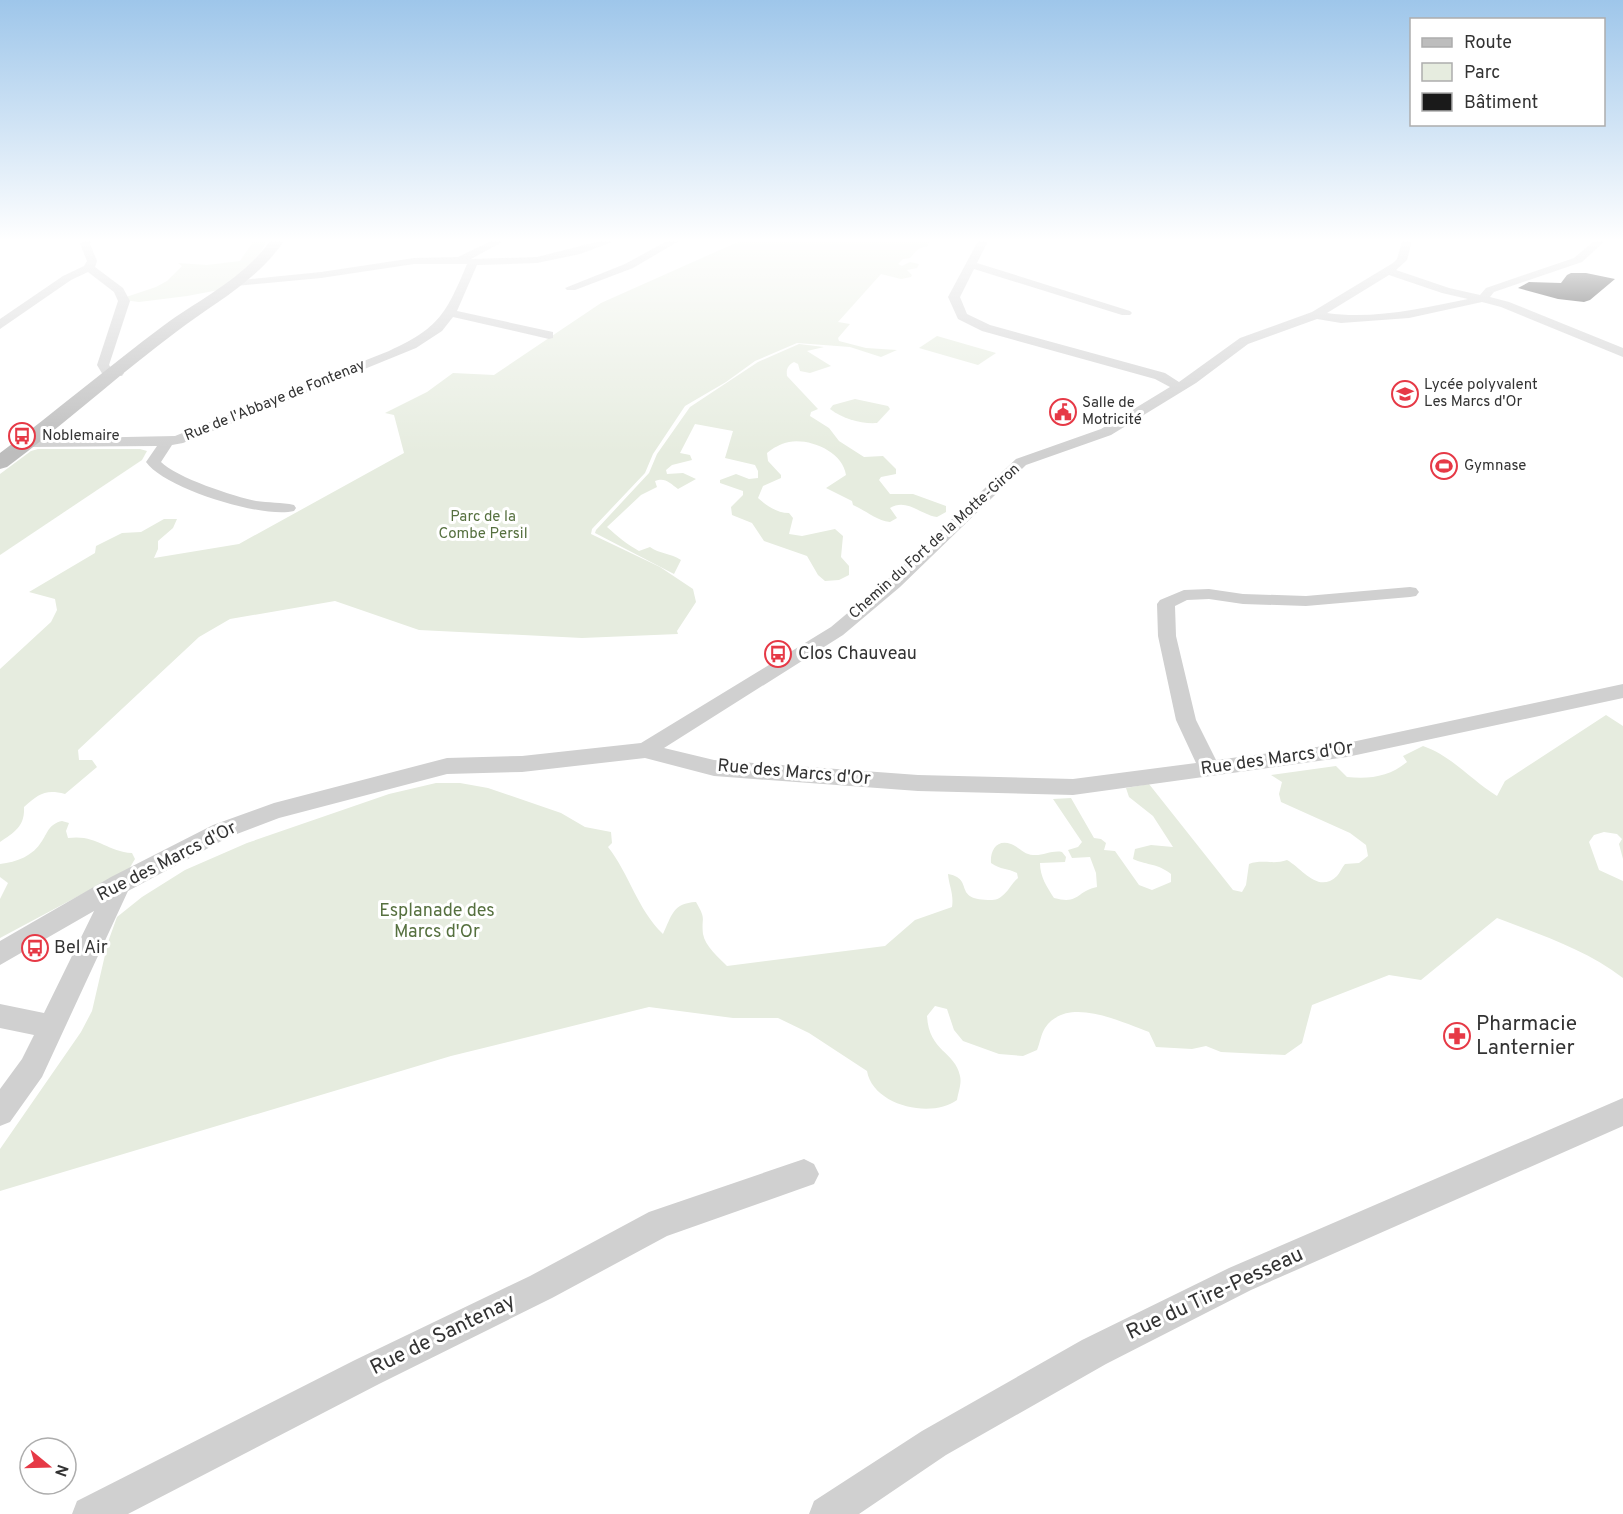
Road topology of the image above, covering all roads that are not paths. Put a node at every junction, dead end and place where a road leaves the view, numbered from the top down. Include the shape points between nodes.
1 (19, 312) edge
2 (121, 312) edge
3 (195, 312) edge
4 (960, 312) edge
5 (1122, 312) edge
6 (1321, 312) edge
7 (1420, 312) edge
8 (1523, 312) edge
9 (451, 313) joint
10 (1126, 313) dead end
11 (1316, 315) junction
12 (0, 325) edge
13 (549, 335) dead end
14 (1623, 353) edge
15 (117, 373) junction
16 (1179, 387) junction
17 (27, 442) junction
18 (167, 442) junction
19 (4, 457) edge
20 (288, 508) dead end
21 (1410, 592) dead end
22 (1623, 691) edge
23 (646, 750) junction
24 (1210, 770) junction
25 (119, 884) junction
26 (0, 954) edge
27 (0, 1016) edge
28 (52, 1028) junction
29 (0, 1112) edge
30 (1623, 1112) edge
31 (804, 1174) dead end
32 (90, 1514) edge
33 (827, 1514) edge

1 - 12 street
2 - 15 street via 103,365 108,372
3 - 15 main road
4 - 16 street via 986,328 1160,376
5 - 10 street
6 - 11 street, Chemin du Fort de la Motte-Giron
7 - 11 street via 1341,319
8 - 14 street
9 - 13 street
9 - 18 street, Rue de l'Abbaye de Fontenay via 435,332 405,349
11 - 16 street, Chemin du Fort de la Motte-Giron via 1244,341
15 - 17 main road
16 - 23 street, Chemin du Fort de la Motte-Giron via 1106,432 1021,462 894,584 837,631
17 - 18 street, Rue de l'Abbaye de Fontenay
17 - 19 main road
18 - 20 street via 153,462 158,468 232,501 270,509
21 - 24 street via 1306,601 1184,595 1166,604 1167,636 1186,720
22 - 24 street, Rue des Marcs d'Or via 1347,750
23 - 24 street, Rue des Marcs d'Or via 714,768 918,783 1073,787
23 - 25 street, Rue des Marcs d'Or via 522,764 447,766 274,811 221,831
25 - 26 street, Rue des Marcs d'Or
25 - 28 street
27 - 28 street
28 - 29 street via 32,1068
30 - 33 street, Rue du Tire-Pesseau via 1240,1279 1094,1352 934,1443
31 - 32 street, Rue de Santenay via 660,1223

